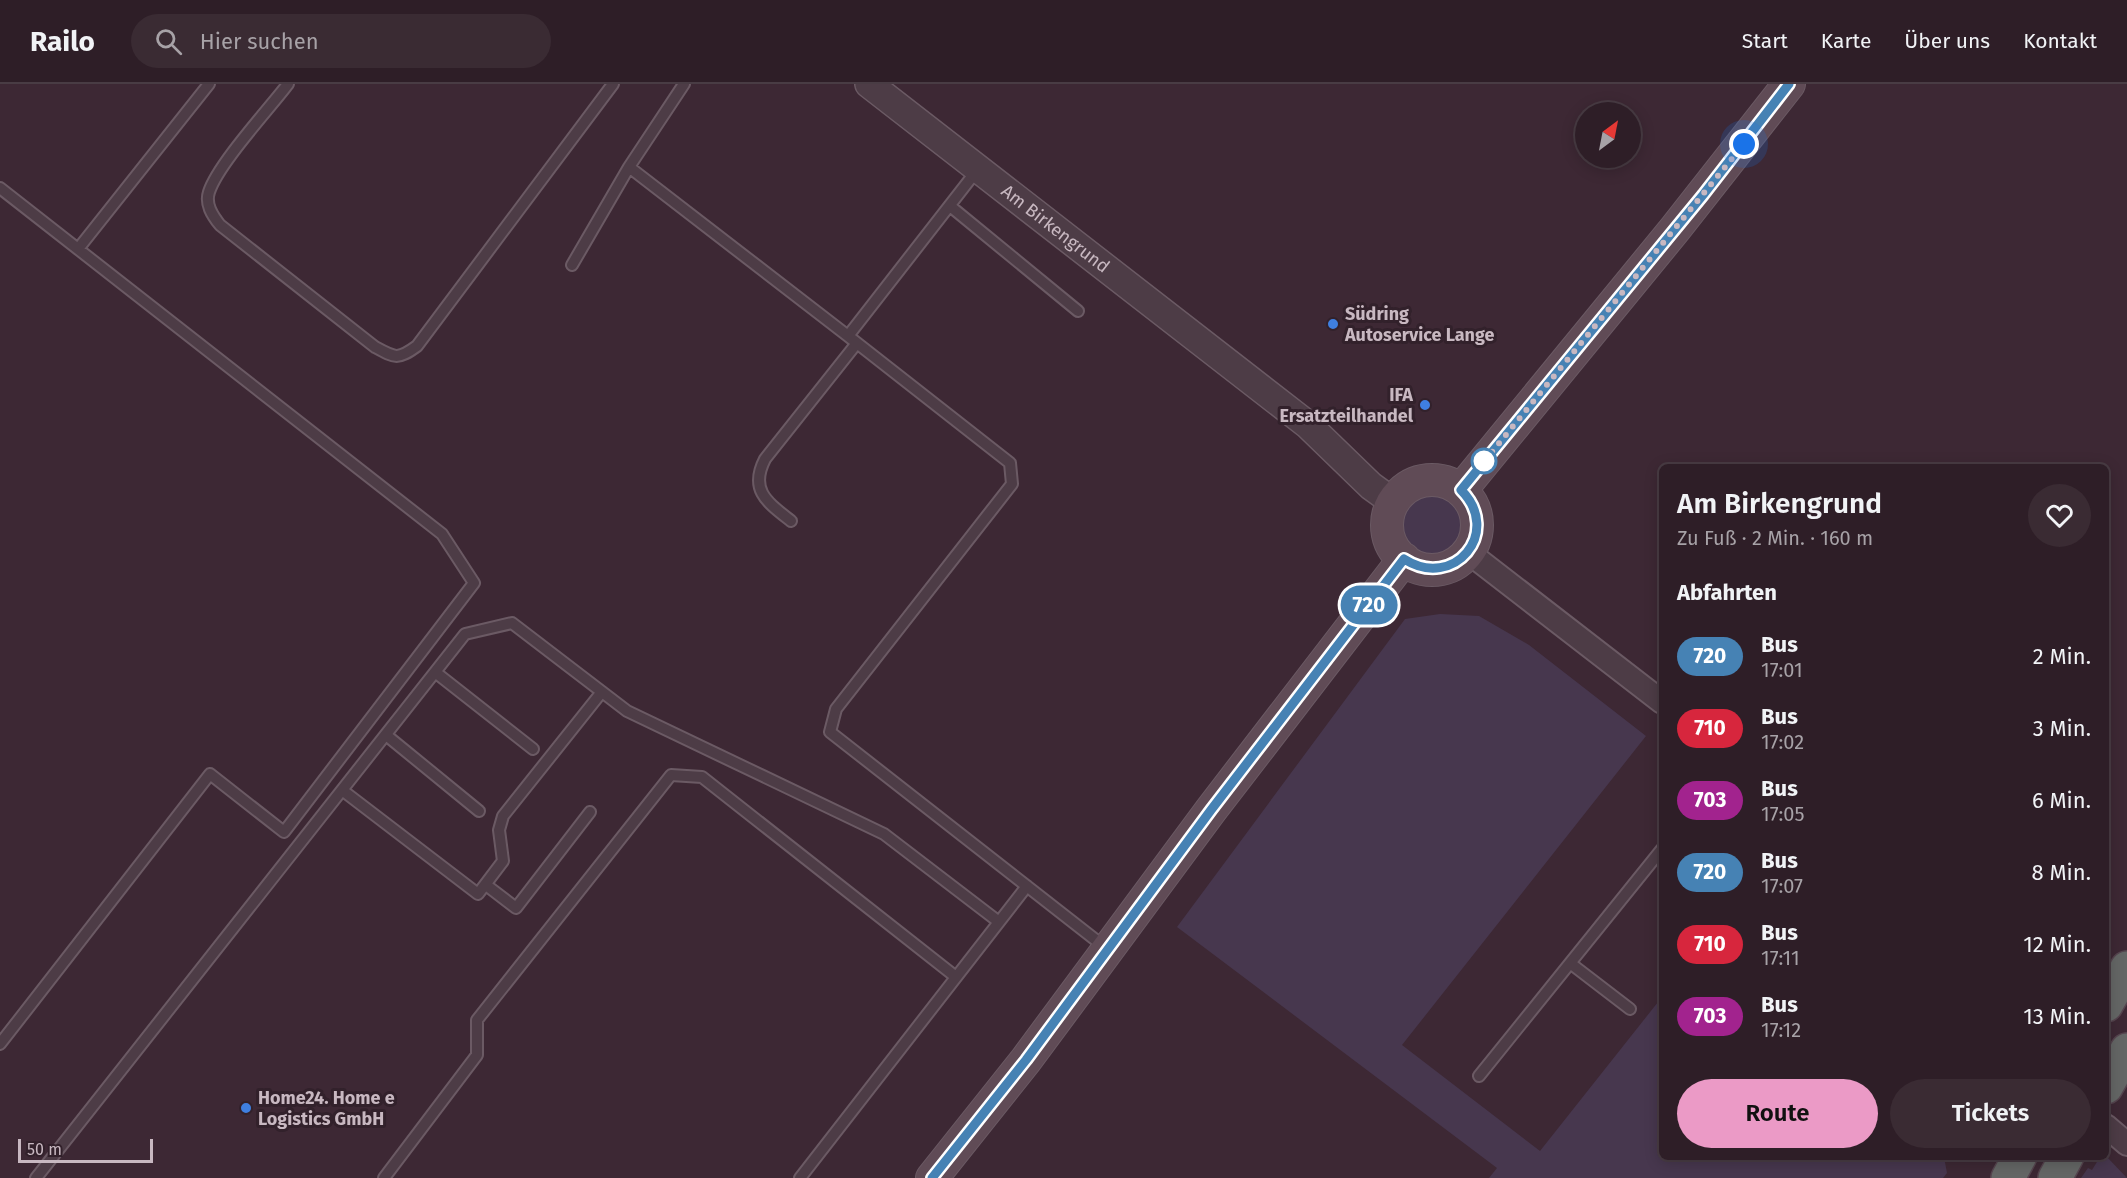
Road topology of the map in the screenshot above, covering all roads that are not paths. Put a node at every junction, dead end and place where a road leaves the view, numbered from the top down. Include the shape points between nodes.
1 (209, 84) edge
2 (288, 84) edge
3 (613, 84) edge
4 (684, 84) edge
5 (869, 84) edge
6 (1789, 84) edge
7 (629, 167) junction
8 (978, 169) junction
9 (0, 188) edge
10 (950, 206) junction
11 (78, 249) junction
12 (572, 265) dead end
13 (1078, 310) dead end
14 (853, 340) junction
15 (1461, 490) junction
16 (1400, 495) junction
17 (790, 521) dead end
18 (1468, 552) junction
19 (1404, 559) junction
20 (435, 672) junction
21 (601, 693) junction
22 (1659, 700) edge
23 (386, 735) junction
24 (533, 749) dead end
25 (342, 790) junction
26 (479, 811) dead end
27 (590, 812) dead end
28 (1659, 853) edge
29 (486, 885) junction
30 (1027, 886) junction
31 (999, 922) junction
32 (1109, 949) junction
33 (1570, 963) junction
34 (2127, 968) edge
35 (956, 977) junction
36 (2109, 1000) edge
37 (1630, 1009) dead end
38 (0, 1044) edge
39 (1479, 1076) dead end
40 (2109, 1129) edge
41 (2125, 1143) edge
42 (2018, 1160) edge
43 (2065, 1160) edge
44 (36, 1178) edge
45 (384, 1178) edge
46 (800, 1178) edge
47 (932, 1178) edge
48 (2008, 1178) edge
49 (2055, 1178) edge

1 - 11 lane
2 - 3 lane via 220,171 208,193 209,211 219,225 393,357 405,355 417,346
4 - 7 lane
5 - 8 street, Am Birkengrund
6 - 15 main road
7 - 12 lane
7 - 14 lane
8 - 10 lane
8 - 16 street, Am Birkengrund
9 - 11 lane
10 - 13 lane
10 - 14 lane
11 - 38 lane via 442,534 474,583 284,832 210,774
14 - 17 lane via 757,474 759,488 769,503
14 - 30 lane via 1010,463 1012,484 836,709 830,732
15 - 16 main road via 1434,480 1419,482
15 - 18 main road via 1469,498 1477,520
16 - 19 main road via 1387,522 1396,552
18 - 19 main road via 1459,561 1437,569 1414,566
18 - 22 street
19 - 32 main road
20 - 21 lane via 465,634 512,622
20 - 23 lane
20 - 24 lane
21 - 29 lane via 503,816 499,830 503,861
21 - 31 lane via 627,711 884,834
23 - 25 lane
23 - 26 lane
25 - 29 lane via 478,894
25 - 44 lane
27 - 29 lane via 516,908
28 - 33 lane
30 - 31 lane
30 - 32 lane
31 - 35 lane
32 - 47 main road
33 - 37 lane
33 - 39 lane
34 - 36 highway
35 - 45 lane via 702,777 671,775 477,1020 477,1055
35 - 46 lane
40 - 41 street
42 - 48 highway
43 - 49 highway

